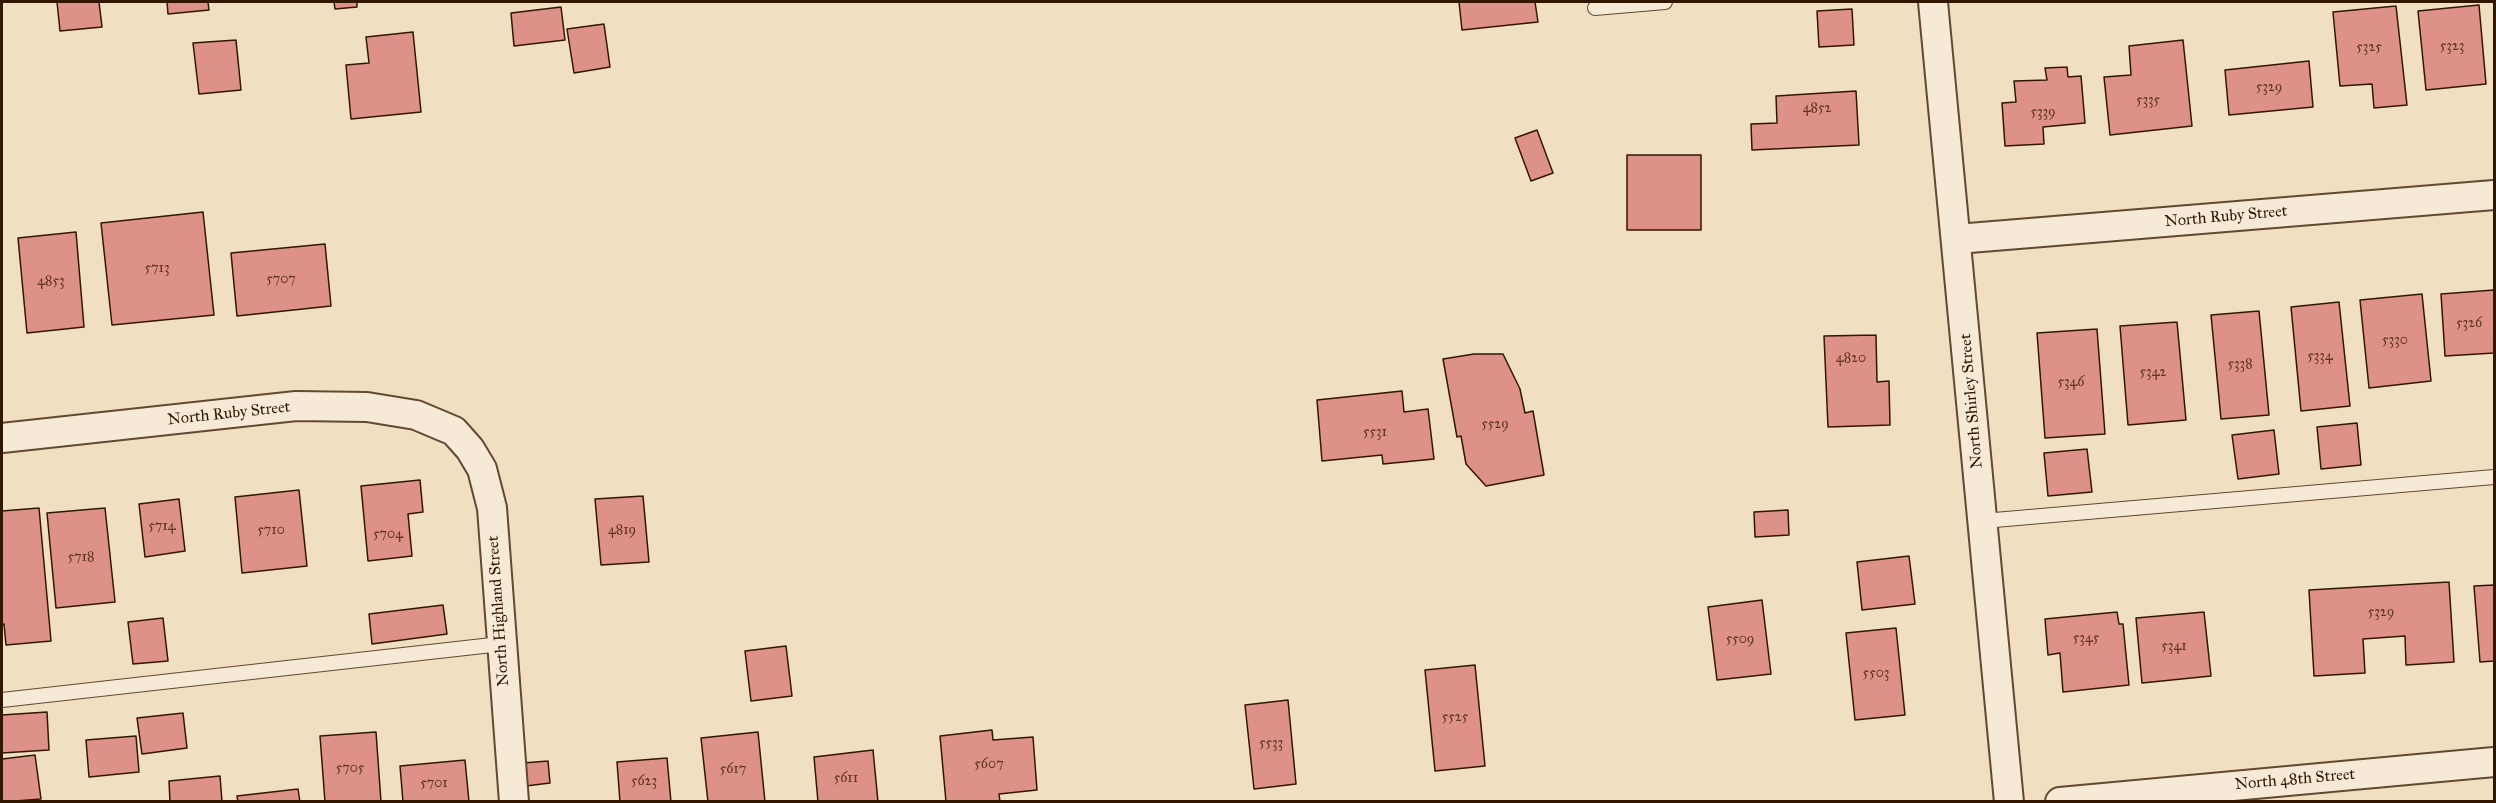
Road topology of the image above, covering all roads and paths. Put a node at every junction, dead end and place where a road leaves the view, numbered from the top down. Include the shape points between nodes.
1 (1665, 2) edge
2 (1933, 2) edge
3 (1595, 8) dead end
4 (2494, 195) edge
5 (1957, 239) junction
6 (454, 431) joint
7 (2, 438) edge
8 (2494, 477) edge
9 (1983, 520) junction
10 (501, 644) junction
11 (2, 700) edge
12 (2494, 762) edge
13 (514, 801) edge
14 (2009, 801) edge
15 (2060, 801) edge

1 - 3 lane
2 - 5 street, North Shirley Street
4 - 5 street, North Ruby Street
5 - 9 street, North Shirley Street
6 - 7 street, North Ruby Street via 416,415 367,407 296,406
6 - 10 street, North Highland Street via 482,469 492,508
8 - 9 lane
9 - 14 street, North Shirley Street
10 - 11 lane
10 - 13 street, North Highland Street
12 - 15 street, North 48th Street

